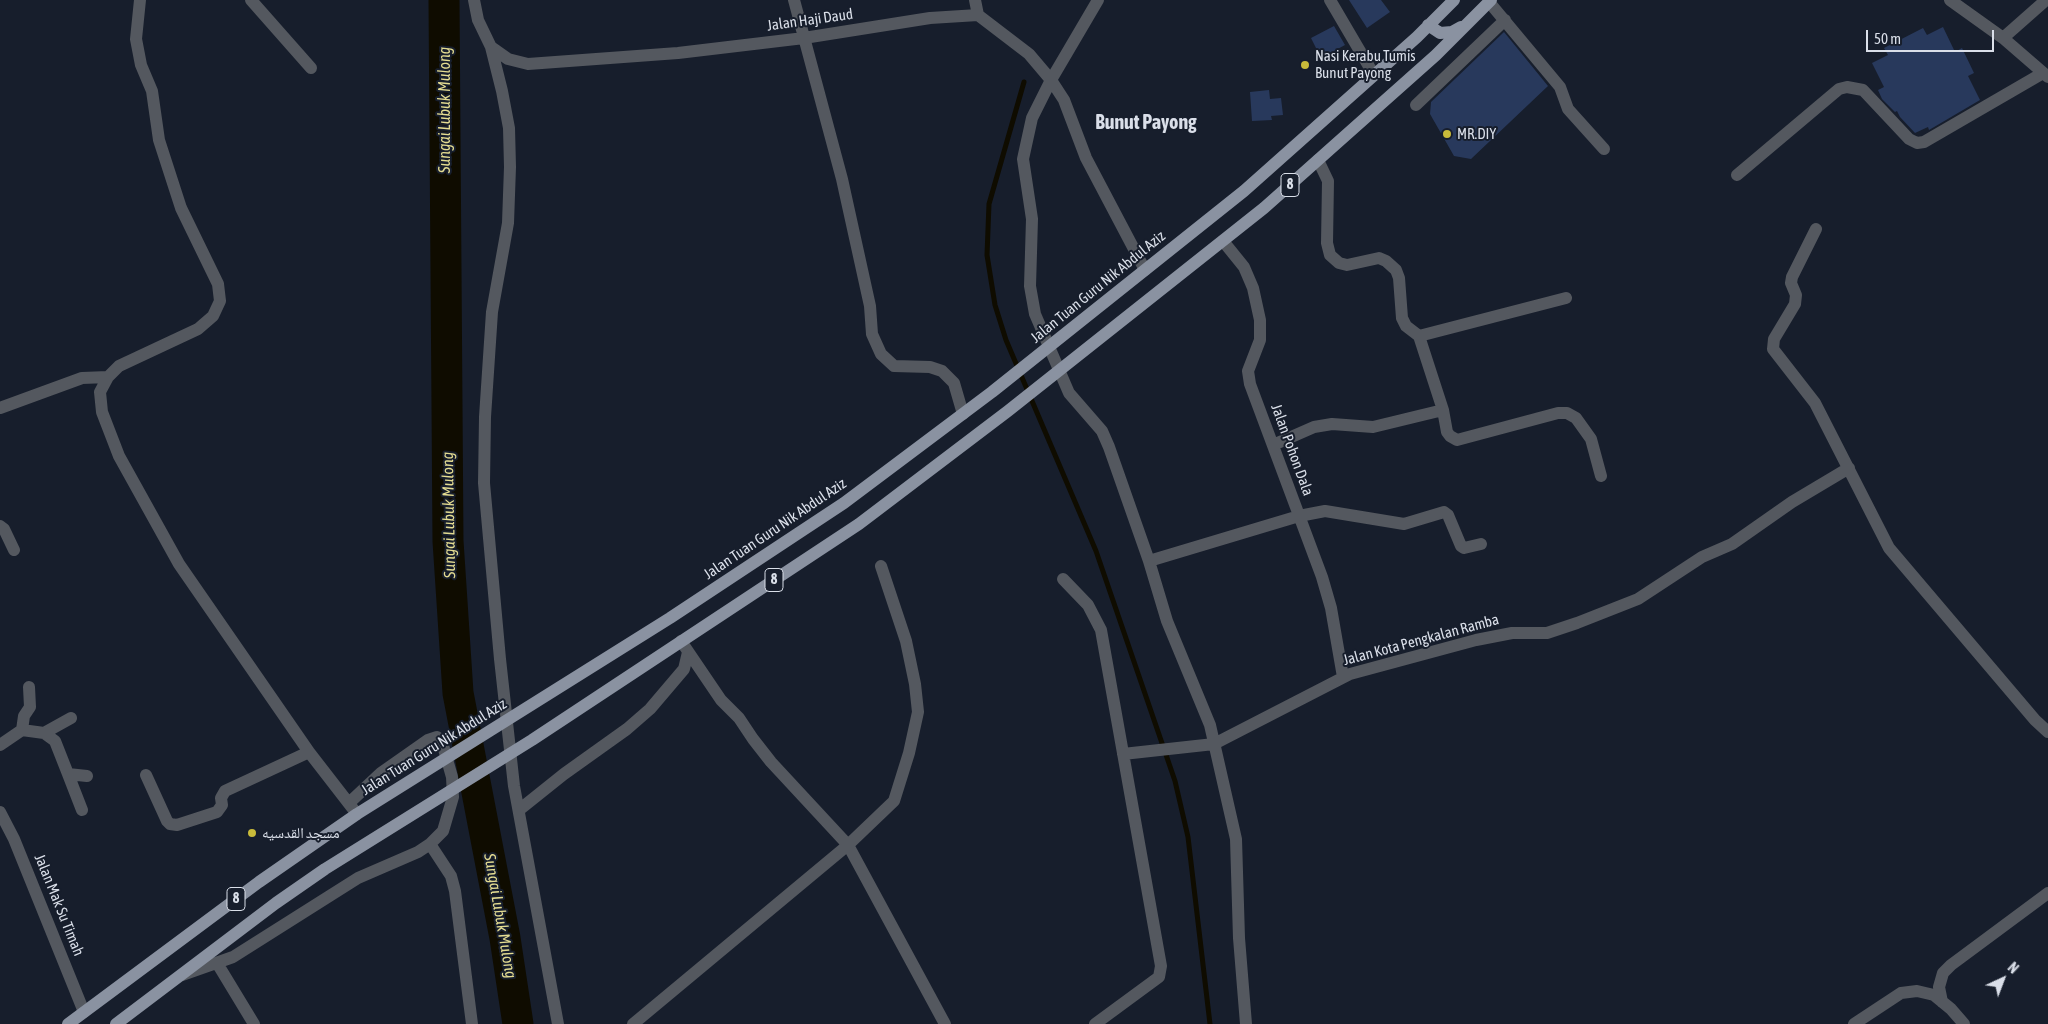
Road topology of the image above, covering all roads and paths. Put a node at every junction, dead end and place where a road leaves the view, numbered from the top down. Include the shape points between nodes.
1 (140, 0) edge
2 (251, 0) edge
3 (474, 0) edge
4 (794, 0) edge
5 (975, 0) edge
6 (1098, 0) edge
7 (1330, 0) edge
8 (1454, 0) edge
9 (1950, 0) edge
10 (2046, 0) edge
11 (1490, 1) edge
12 (978, 15) junction
13 (1504, 20) junction
14 (1428, 25) junction
15 (1465, 25) junction
16 (804, 38) junction
17 (2003, 38) junction
18 (491, 47) junction
19 (310, 68) dead end
20 (1374, 75) junction
21 (2046, 75) edge
22 (1051, 80) junction
23 (1416, 105) dead end
24 (1604, 149) dead end
25 (1318, 160) junction
26 (1737, 174) dead end
27 (1816, 229) dead end
28 (1223, 241) junction
29 (1145, 270) junction
30 (1566, 298) dead end
31 (1420, 336) junction
32 (108, 377) junction
33 (0, 408) edge
34 (1442, 410) junction
35 (963, 414) junction
36 (1273, 446) junction
37 (1849, 468) junction
38 (1601, 476) dead end
39 (1299, 516) junction
40 (0, 526) edge
41 (1481, 544) dead end
42 (14, 550) dead end
43 (1149, 561) junction
44 (881, 566) dead end
45 (1063, 579) dead end
46 (684, 646) junction
47 (1343, 677) junction
48 (29, 687) dead end
49 (70, 718) dead end
50 (23, 725) junction
51 (44, 732) junction
52 (2048, 732) edge
53 (1214, 744) junction
54 (0, 745) edge
55 (309, 752) junction
56 (1122, 754) junction
57 (68, 774) junction
58 (146, 775) dead end
59 (87, 776) dead end
60 (349, 804) junction
61 (82, 810) dead end
62 (519, 810) junction
63 (0, 812) edge
64 (357, 814) junction
65 (430, 844) junction
66 (848, 845) junction
67 (2048, 893) edge
68 (217, 964) junction
69 (180, 976) junction
70 (1942, 1002) junction
71 (84, 1012) junction
72 (68, 1024) edge
73 (116, 1024) edge
74 (254, 1024) edge
75 (472, 1024) edge
76 (558, 1024) edge
77 (633, 1024) edge
78 (944, 1024) edge
79 (1095, 1024) edge
80 (1246, 1024) edge
81 (1854, 1024) edge
82 (1964, 1024) edge

1 - 32 street via 136,39 152,91 159,140 182,208 218,284 220,301 213,316 198,329 119,366
2 - 19 street
3 - 18 street via 478,20
4 - 16 street
5 - 12 street
6 - 22 street
7 - 20 street
8 - 14 main road, Jalan Tuan Guru Nik Abdul Aziz / 8
9 - 17 street
10 - 17 street
11 - 13 street
11 - 15 main road, 8
12 - 16 street, Jalan Haji Daud via 930,18
12 - 22 street via 1029,54
13 - 23 street
13 - 24 street via 1560,87 1568,109
14 - 15 main road via 1436,32 1446,33
14 - 20 main road, Jalan Tuan Guru Nik Abdul Aziz / 8
15 - 25 main road, 8
16 - 18 street, Jalan Haji Daud via 678,53 528,64 508,59
16 - 35 street via 842,180 870,306 872,334 881,354 894,366 930,367 942,371 954,384
17 - 21 street
18 - 62 street via 509,128 510,167 508,223 492,312 484,483 500,659
20 - 29 main road, Jalan Tuan Guru Nik Abdul Aziz / 8 via 1244,191
21 - 26 street via 1924,142 1916,143 1908,139 1863,90 1846,86
22 - 29 street via 1064,100 1086,158
22 - 43 street via 1032,118 1023,159 1032,219 1030,286 1035,314 1069,393 1102,432
25 - 28 main road, 8
25 - 31 street via 1328,181 1327,244 1330,255 1347,265 1379,258 1392,264 1399,278 1402,318 1406,326
27 - 37 street via 1792,277 1795,304 1774,339 1773,349 1815,403
28 - 36 street, Jalan Pohon Dala via 1244,267 1253,288 1260,320 1260,340 1248,371
28 - 46 main road, 8 via 859,524
29 - 35 main road, Jalan Tuan Guru Nik Abdul Aziz / 8
30 - 31 street
31 - 34 street
32 - 33 street via 82,378
32 - 55 street via 100,392 102,412 119,456 179,564
34 - 36 street via 1372,427 1332,424 1314,427
34 - 38 street via 1447,432 1457,440 1567,413 1576,418 1591,439
35 - 64 main road, Jalan Tuan Guru Nik Abdul Aziz / 8 via 844,503 670,618
36 - 39 street, Jalan Pohon Dala
37 - 47 street, Jalan Kota Pengkalan Ramba via 1792,502 1732,544 1702,557 1638,599 1546,633 1512,633 1476,640
37 - 52 street via 1889,548
39 - 41 street via 1325,511 1404,524 1444,512 1461,546
39 - 43 street
39 - 47 street, Jalan Pohon Dala via 1331,608
40 - 42 street
43 - 53 street via 1167,621 1210,726
44 - 66 street via 906,641 918,712 894,801
45 - 56 street via 1088,605 1101,630
46 - 62 street via 684,669 650,709
46 - 66 street via 752,739
46 - 69 main road, 8 via 325,869
47 - 53 street, Jalan Kota Pengkalan Ramba
48 - 50 street via 30,707
49 - 51 street
50 - 51 street
50 - 54 street
51 - 57 street via 54,741
53 - 56 street
53 - 80 street via 1236,839
55 - 58 street via 225,792 217,812 177,825 168,821
55 - 60 street
56 - 79 street via 1161,972 1155,980
57 - 59 street
57 - 61 street
60 - 64 street
60 - 65 street via 381,774 428,740 437,738 442,742 450,771 453,797 443,831
62 - 76 street
63 - 71 street, Jalan Mak Su Timah
64 - 71 main road, Jalan Tuan Guru Nik Abdul Aziz / 8
65 - 68 street via 358,878 250,947
65 - 75 street via 451,876 455,892
66 - 77 street
66 - 78 street
67 - 70 street via 1943,973 1939,987
68 - 69 street
68 - 74 street
69 - 73 main road, 8
70 - 81 street via 1934,995 1917,991 1901,993
70 - 82 street
71 - 72 main road, Jalan Tuan Guru Nik Abdul Aziz / 8

